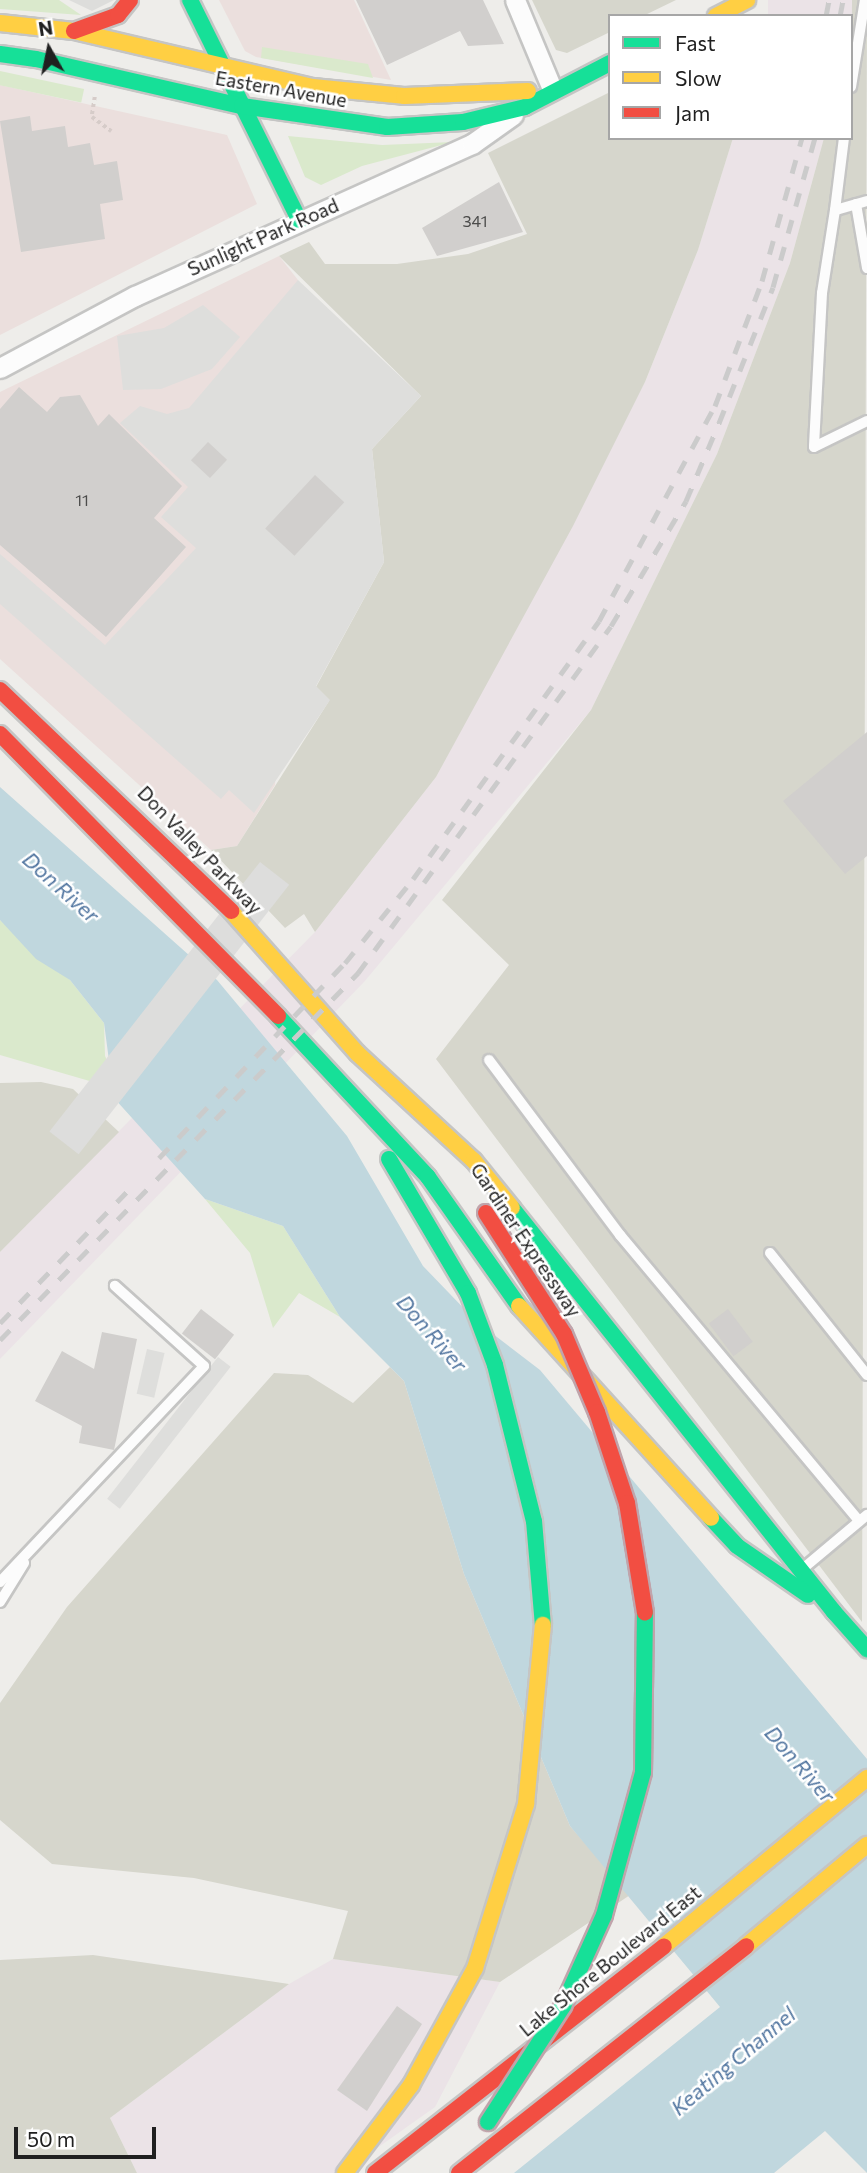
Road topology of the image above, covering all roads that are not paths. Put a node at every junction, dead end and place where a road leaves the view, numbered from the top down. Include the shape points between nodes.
1 (130, 0) edge
2 (190, 0) edge
3 (515, 0) edge
4 (747, 0) edge
5 (866, 0) edge
6 (720, 14) edge
7 (0, 23) edge
8 (74, 32) junction
9 (0, 54) edge
10 (608, 64) edge
11 (224, 68) junction
12 (853, 75) edge
13 (552, 89) junction
14 (242, 106) junction
15 (525, 107) junction
16 (844, 140) edge
17 (862, 203) edge
18 (835, 210) junction
19 (299, 220) junction
20 (867, 268) edge
21 (0, 368) edge
22 (867, 421) edge
23 (0, 690) edge
24 (0, 734) edge
25 (357, 1053) junction
26 (489, 1060) dead end
27 (326, 1068) junction
28 (441, 1157) dead end
29 (471, 1195) dead end
30 (770, 1253) dead end
31 (115, 1286) dead end
32 (867, 1375) edge
33 (863, 1518) edge
34 (33, 1548) junction
35 (800, 1572) junction
36 (0, 1582) edge
37 (0, 1602) edge
38 (834, 1612) junction
39 (867, 1649) edge
40 (867, 1778) edge
41 (867, 1845) edge
42 (345, 2173) edge
43 (375, 2173) edge
44 (440, 2173) edge
45 (459, 2173) edge

1 - 8 main road via 118,15
2 - 11 main road
3 - 13 street
4 - 6 main road
5 - 12 lane
7 - 8 main road, Eastern Avenue
8 - 11 main road, Eastern Avenue
9 - 14 main road, Eastern Avenue
10 - 13 main road, Eastern Avenue
11 - 13 main road, Eastern Avenue via 404,96
11 - 14 main road
13 - 15 main road, Eastern Avenue
14 - 15 main road, Eastern Avenue via 387,127 463,122
14 - 19 main road
15 - 19 street, Sunlight Park Road via 474,142
16 - 18 lane
17 - 18 lane
17 - 20 lane
18 - 22 lane via 822,293 814,447
19 - 21 street, Sunlight Park Road
23 - 25 main road, Don Valley Parkway via 200,876
24 - 27 main road via 166,896
25 - 28 main road
25 - 35 main road via 474,1161
26 - 33 lane via 620,1235
27 - 38 main road via 428,1177 538,1333 737,1546
27 - 42 main road via 449,1258 495,1365 534,1521 544,1642 535,1755 510,1867 475,1968 411,2085
29 - 44 main road, Gardiner Expressway, bridge via 564,1334 597,1412 627,1503 644,1601 648,1684 643,1772 630,1836 591,1950 516,2082
30 - 32 lane
31 - 34 lane via 204,1366
33 - 35 lane
34 - 36 lane
34 - 37 lane
35 - 38 main road
38 - 39 main road
40 - 43 main road, Lake Shore Boulevard East via 584,2012
41 - 45 main road via 617,2053

